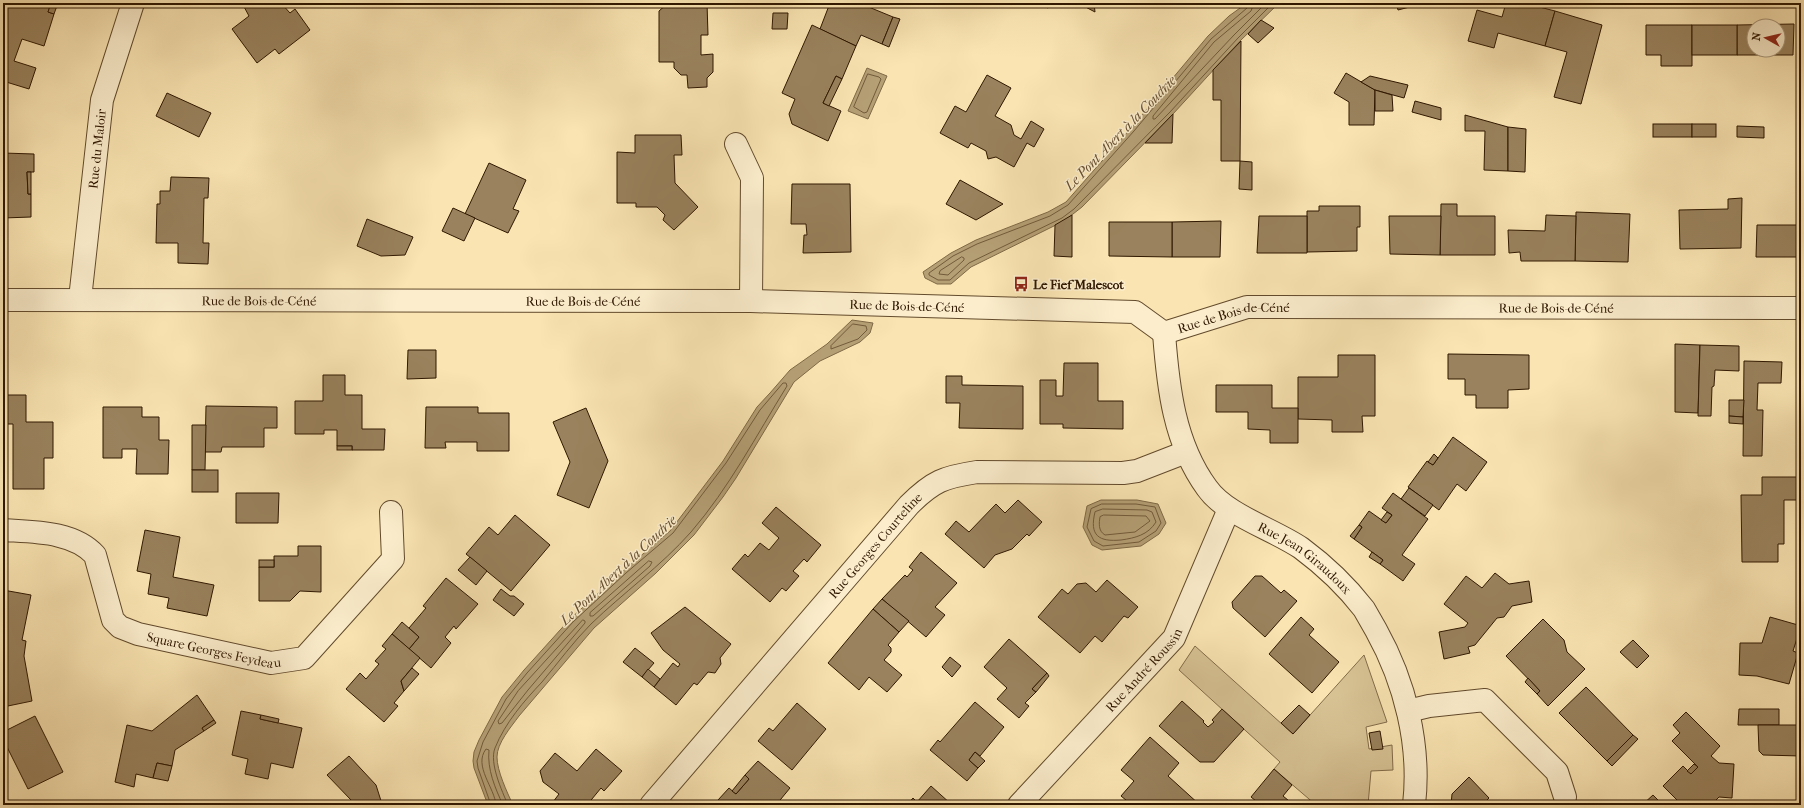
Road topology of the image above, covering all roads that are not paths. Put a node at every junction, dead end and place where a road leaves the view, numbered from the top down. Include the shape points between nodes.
1 (133, 3) edge
2 (736, 144) dead end
3 (80, 299) junction
4 (3, 300) edge
5 (751, 301) junction
6 (1801, 308) edge
7 (1164, 333) junction
8 (1186, 452) junction
9 (1229, 509) junction
10 (391, 512) dead end
11 (3, 530) edge
12 (1408, 711) junction
13 (1565, 796) dead end
14 (652, 805) edge
15 (1019, 805) edge
16 (1414, 805) edge

1 - 3 street, Rue du Maloir via 102,100
2 - 5 street via 752,178
3 - 4 street, Rue de Bois-de-Céné
3 - 5 street, Rue de Bois-de-Céné
5 - 7 street, Rue de Bois-de-Céné via 1135,312
6 - 7 street, Rue de Bois-de-Céné via 1247,307
7 - 8 street, Rue Jean Giraudoux via 1168,383
8 - 9 street, Rue Jean Giraudoux via 1208,490
8 - 14 street, Rue Georges Courteline via 1137,471 1123,473 977,472 956,475 926,489 909,505
9 - 12 street, Rue Jean Giraudoux via 1280,535 1301,549 1343,585 1364,610 1388,652
9 - 15 street, Rue André Roussin via 1174,638
10 - 11 street, Square Georges Feydeau via 393,559 304,658 271,663 138,634 120,627 113,620 95,555 88,548 51,534
12 - 13 street via 1485,700 1558,772
12 - 16 street, Rue Jean Giraudoux via 1414,749

